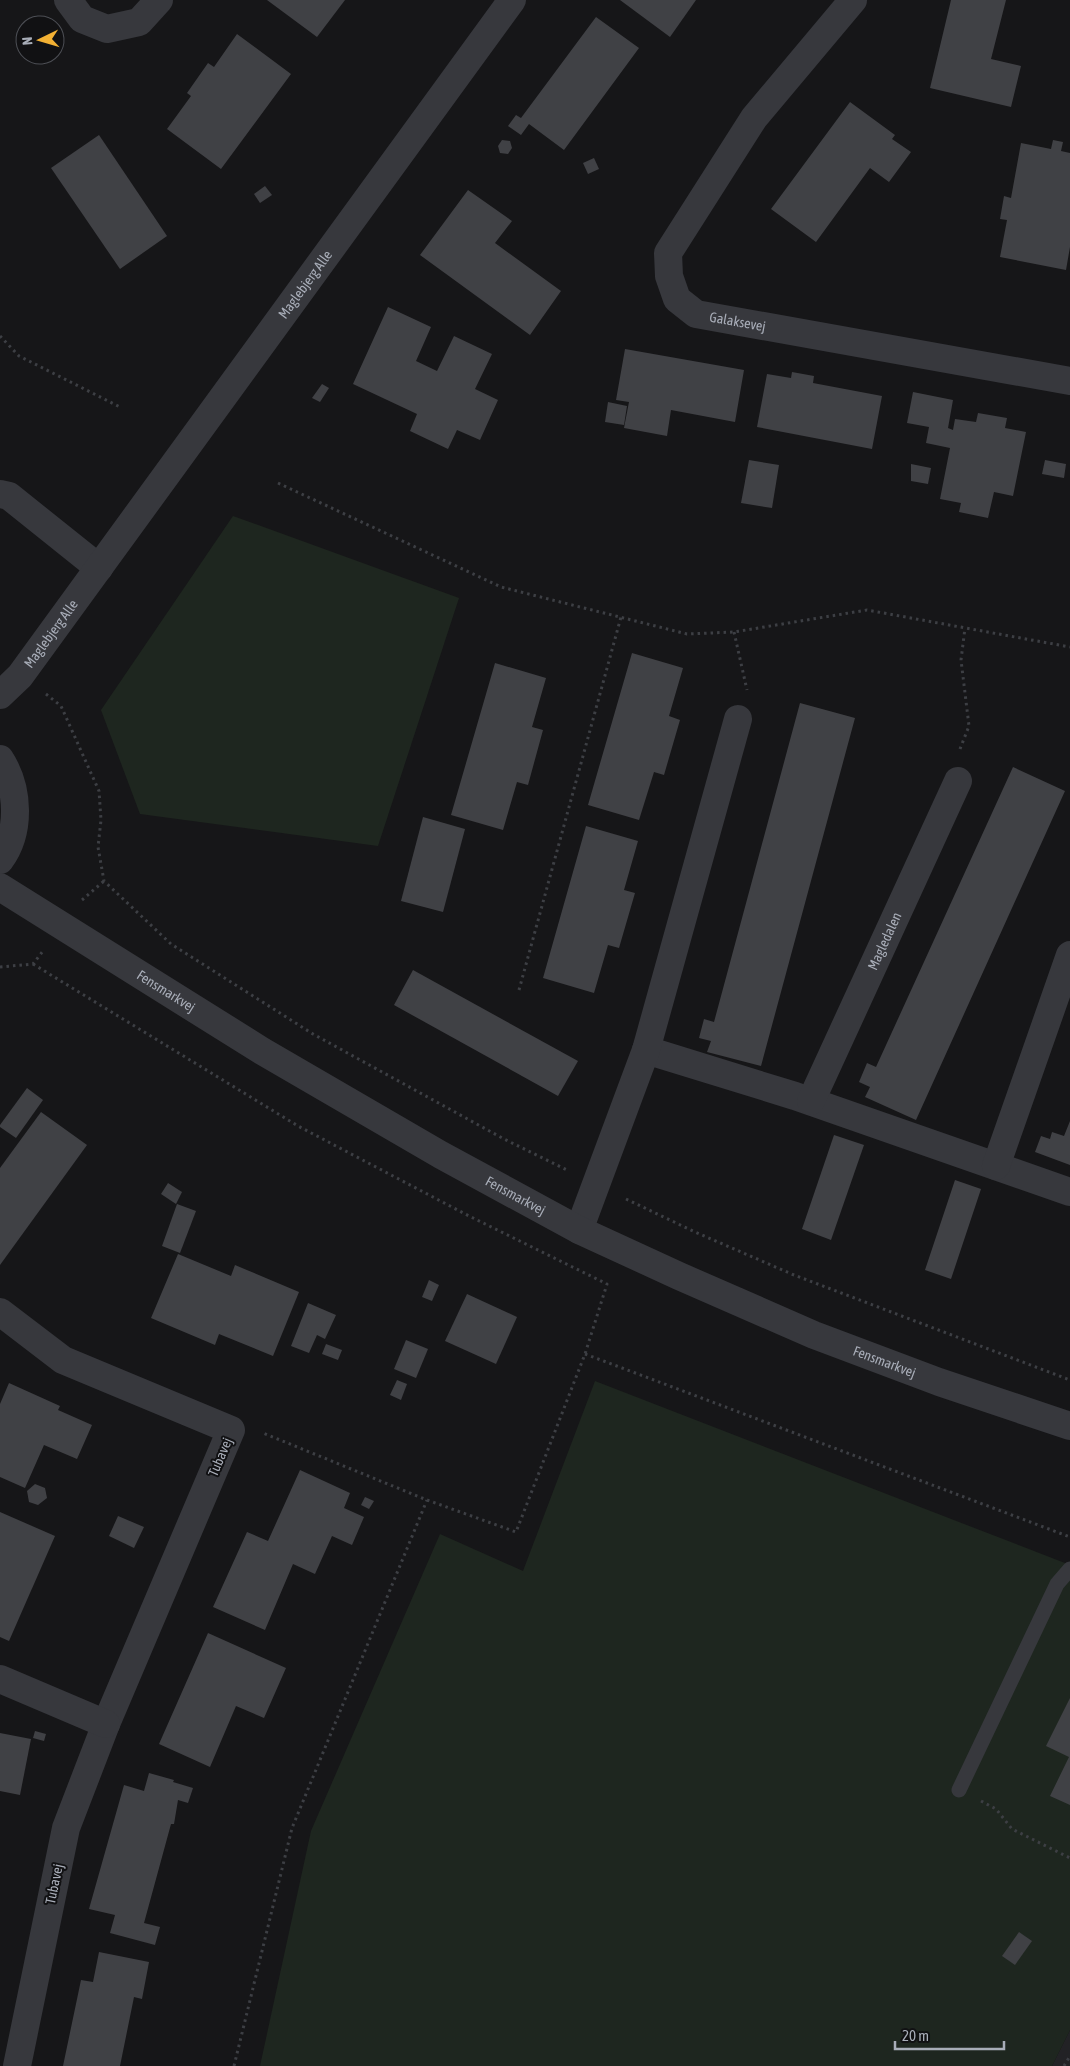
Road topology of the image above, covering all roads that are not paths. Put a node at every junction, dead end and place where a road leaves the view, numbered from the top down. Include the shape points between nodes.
1 (68, 0) edge
2 (158, 0) edge
3 (512, 0) edge
4 (853, 0) edge
5 (1070, 381) edge
6 (0, 494) edge
7 (99, 568) junction
8 (0, 695) edge
9 (738, 719) road end
10 (0, 760) edge
11 (958, 781) road end
12 (0, 860) edge
13 (0, 887) edge
14 (1070, 955) edge
15 (646, 1050) junction
16 (811, 1101) junction
17 (996, 1166) junction
18 (1070, 1192) edge
19 (579, 1230) junction
20 (0, 1312) edge
21 (1070, 1426) edge
22 (1070, 1569) edge
23 (0, 1679) edge
24 (106, 1724) junction
25 (958, 1790) road end
26 (12, 2053) edge

1 - 2 street via 82,20 108,29 139,22
3 - 7 street, Maglebjerg Alle
4 - 5 street, Galaksevej via 754,118 668,253 668,276 677,299 696,314
6 - 7 street via 9,496
7 - 8 street, Maglebjerg Alle via 20,676
9 - 15 street
10 - 12 street via 7,770 15,798 14,828
11 - 16 street, Magledalen
13 - 19 street, Fensmarkvej via 262,1051
14 - 17 street
15 - 16 street
15 - 19 street
16 - 17 street
17 - 18 street
19 - 21 street, Fensmarkvej via 814,1335
20 - 24 street, Tubavej via 63,1360 231,1430
22 - 25 lane via 1057,1584
23 - 24 street
24 - 26 street, Tubavej via 66,1828

